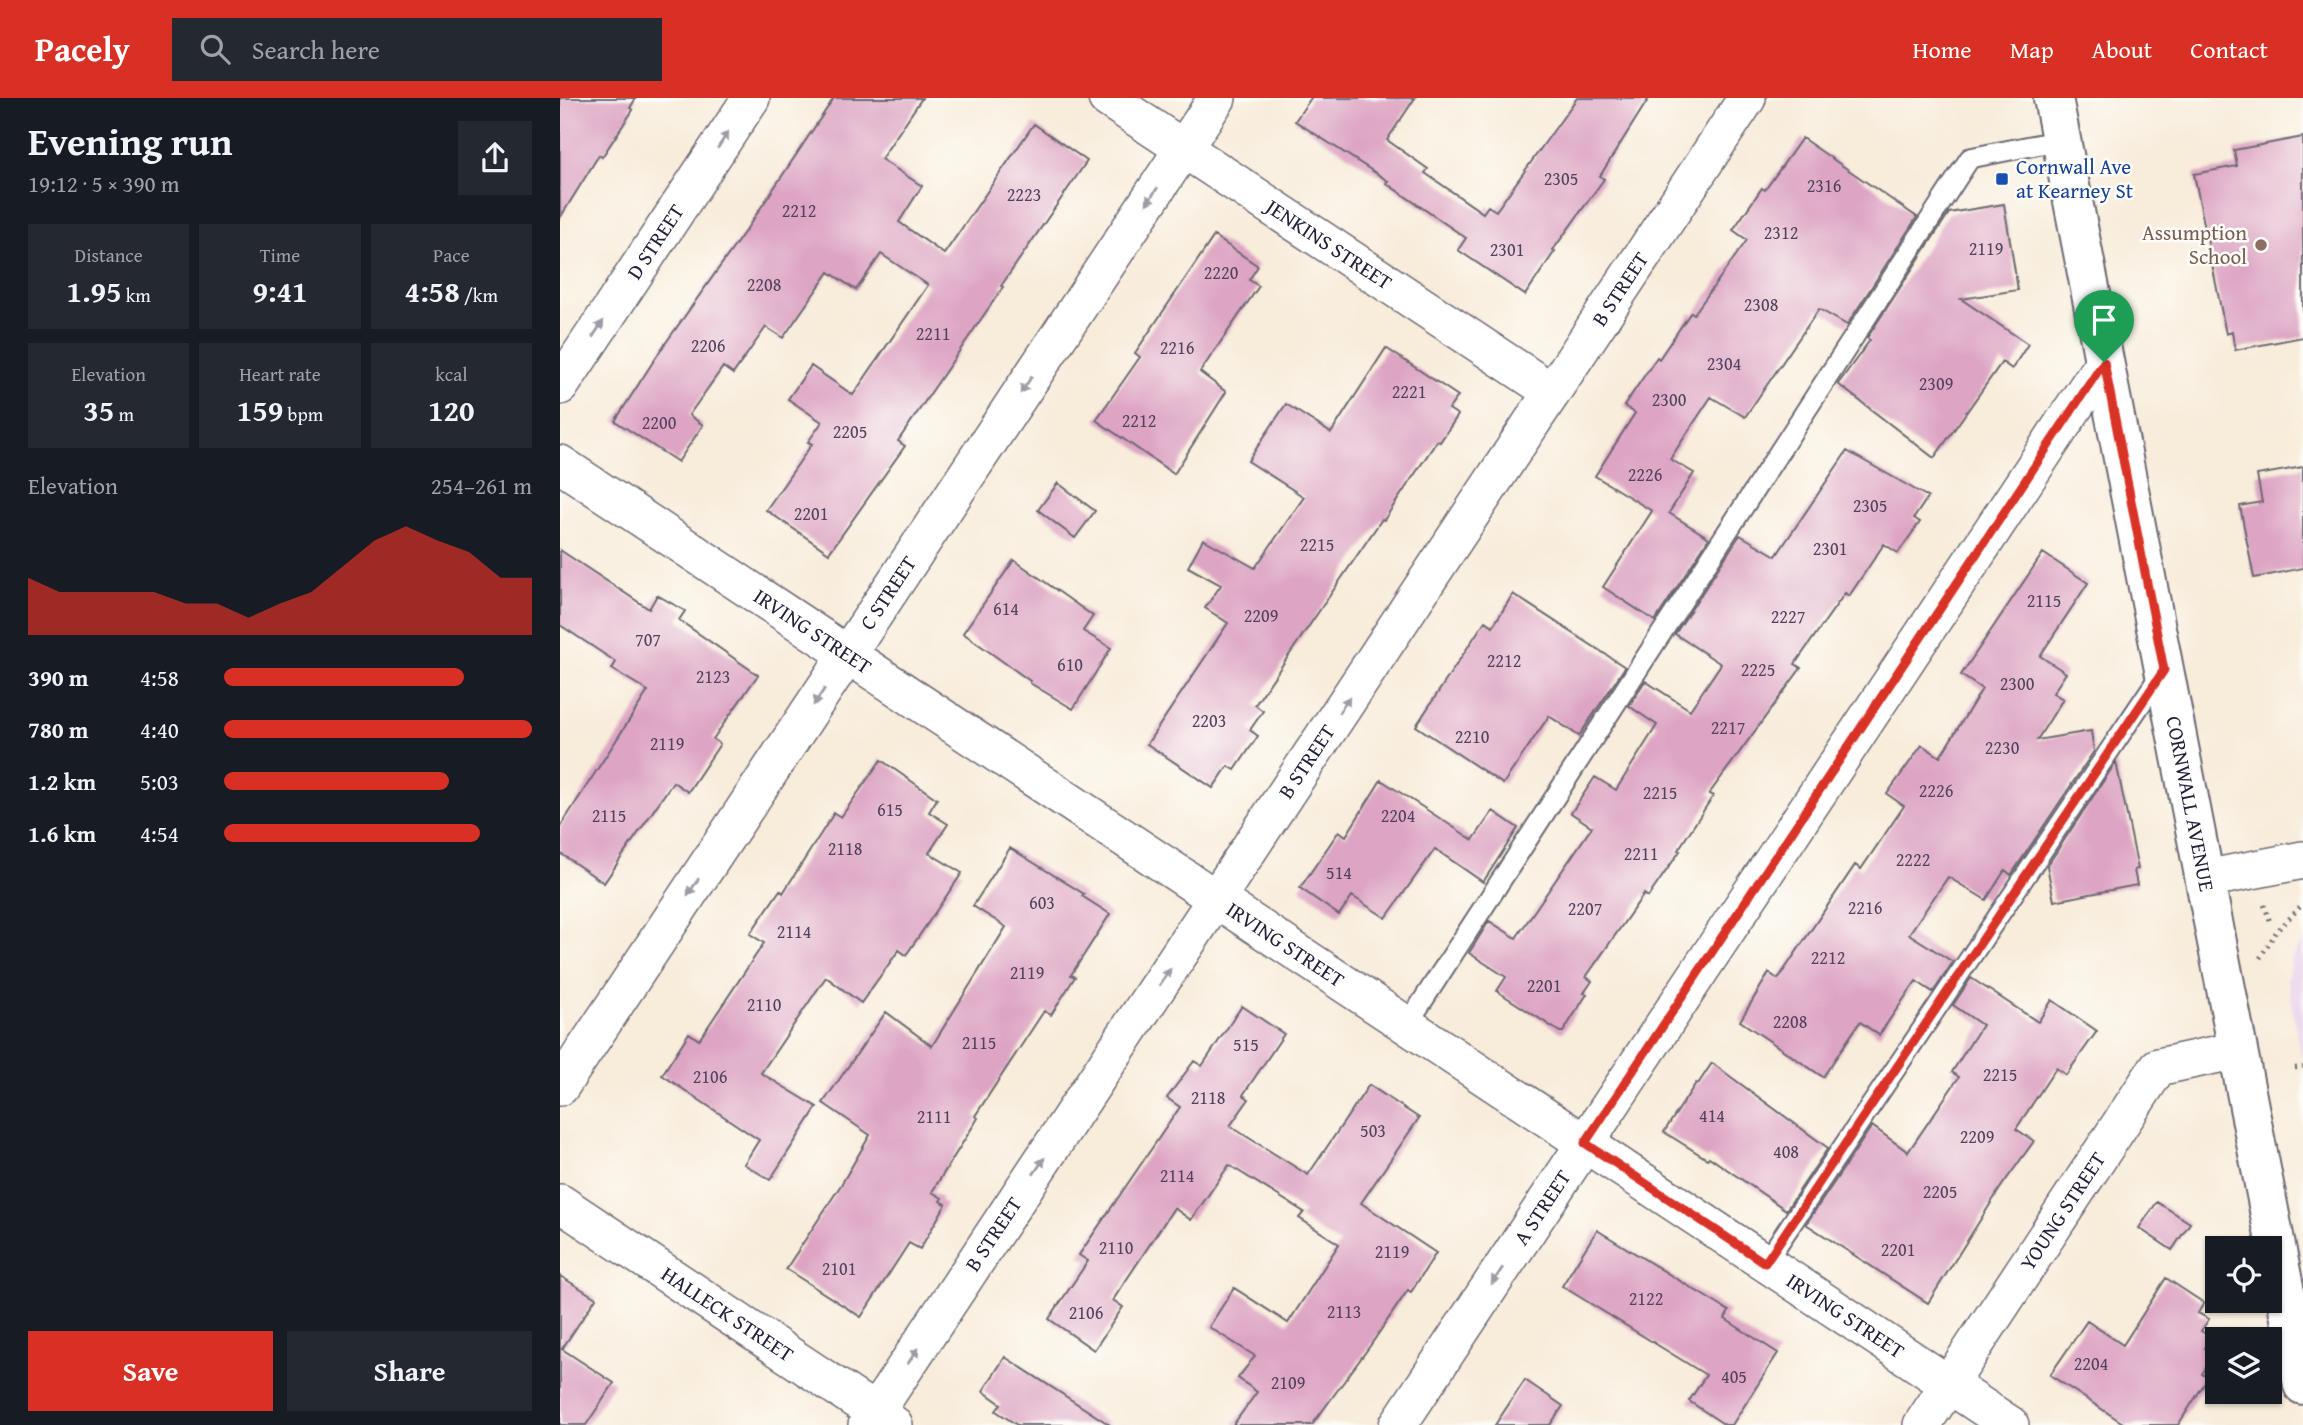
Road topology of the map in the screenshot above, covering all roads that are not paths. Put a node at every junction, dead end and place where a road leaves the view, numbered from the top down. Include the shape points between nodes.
1 (751, 98) edge
2 (1107, 98) edge
3 (1217, 98) edge
4 (1747, 98) edge
5 (2053, 98) edge
6 (2061, 140) junction
7 (1184, 148) junction
8 (2104, 362) junction
9 (560, 386) edge
10 (1552, 392) junction
11 (560, 464) edge
12 (847, 654) junction
13 (2164, 670) junction
14 (2303, 859) edge
15 (2205, 878) junction
16 (1216, 899) junction
17 (1407, 1026) junction
18 (2238, 1050) junction
19 (560, 1087) edge
20 (1585, 1143) junction
21 (560, 1203) edge
22 (1765, 1263) junction
23 (1949, 1384) junction
24 (2303, 1385) edge
25 (879, 1421) edge
26 (1398, 1425) edge
27 (1922, 1425) edge
28 (2010, 1425) edge

9 -> 1 street, D STREET
2 - 7 street, JENKINS STREET
3 - 7 street, C STREET
4 - 10 street, B STREET
5 - 6 street, CORNWALL AVENUE
6 - 8 street, CORNWALL AVENUE
6 - 17 lane via 1970,158
7 - 10 street, JENKINS STREET
7 -> 12 street, C STREET
8 - 13 street, CORNWALL AVENUE
8 - 20 street, A STREET
16 -> 10 street, B STREET
11 - 12 street, IRVING STREET
12 - 16 street, IRVING STREET
12 -> 19 street, C STREET
13 - 15 street, CORNWALL AVENUE
13 - 22 lane
14 - 15 street
15 - 18 street, CORNWALL AVENUE
16 - 17 street, IRVING STREET
25 -> 16 street, B STREET
17 - 20 street, IRVING STREET
18 - 23 street, YOUNG STREET via 2158,1067
18 - 24 street, CORNWALL AVENUE
20 - 22 street, IRVING STREET
20 -> 26 street, A STREET
21 - 25 street, HALLECK STREET
22 - 23 street, IRVING STREET
23 - 27 street, YOUNG STREET
23 - 28 street, IRVING STREET

